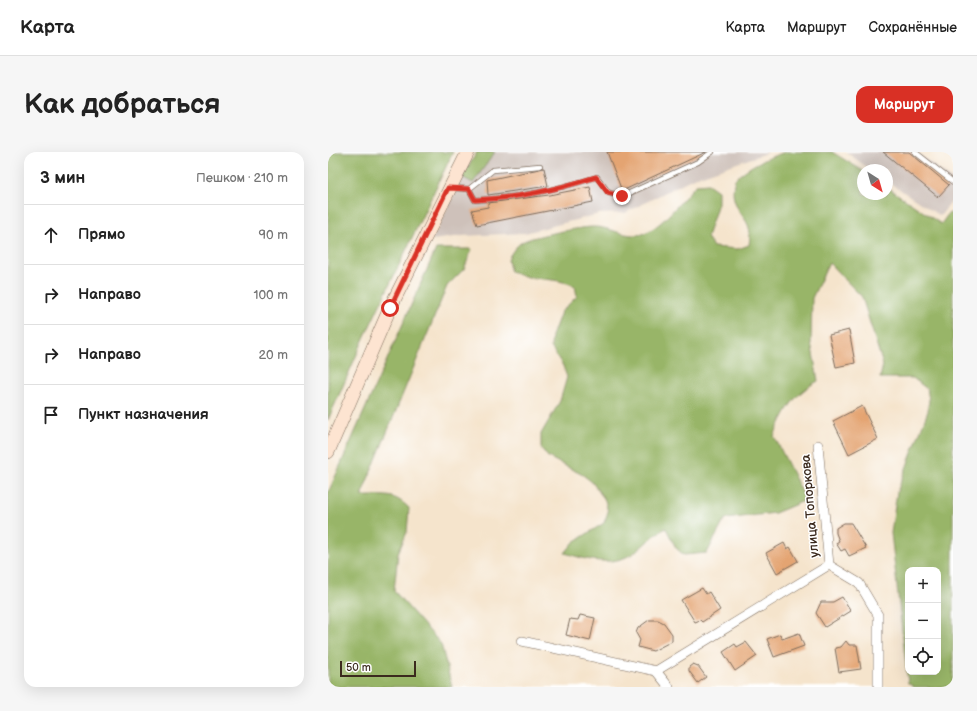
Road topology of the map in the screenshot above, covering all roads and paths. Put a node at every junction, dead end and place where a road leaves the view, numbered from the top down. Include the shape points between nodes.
1 (468, 152) edge
2 (712, 152) edge
3 (915, 152) edge
4 (540, 166) dead end
5 (953, 182) edge
6 (448, 188) junction
7 (469, 189) junction
8 (818, 445) dead end
9 (328, 452) edge
10 (829, 564) junction
11 (522, 641) dead end
12 (656, 671) junction
13 (669, 687) edge
14 (878, 687) edge

1 - 6 main road
2 - 7 lane via 698,162 622,196 608,193 596,177 508,199 475,200
3 - 5 lane
4 - 7 lane via 493,170
6 - 7 lane
6 - 9 main road via 390,308
8 - 10 street, улица Топоркова
10 - 12 street
10 - 14 street, улица Топоркова via 859,583 878,615
11 - 12 street
12 - 13 street

